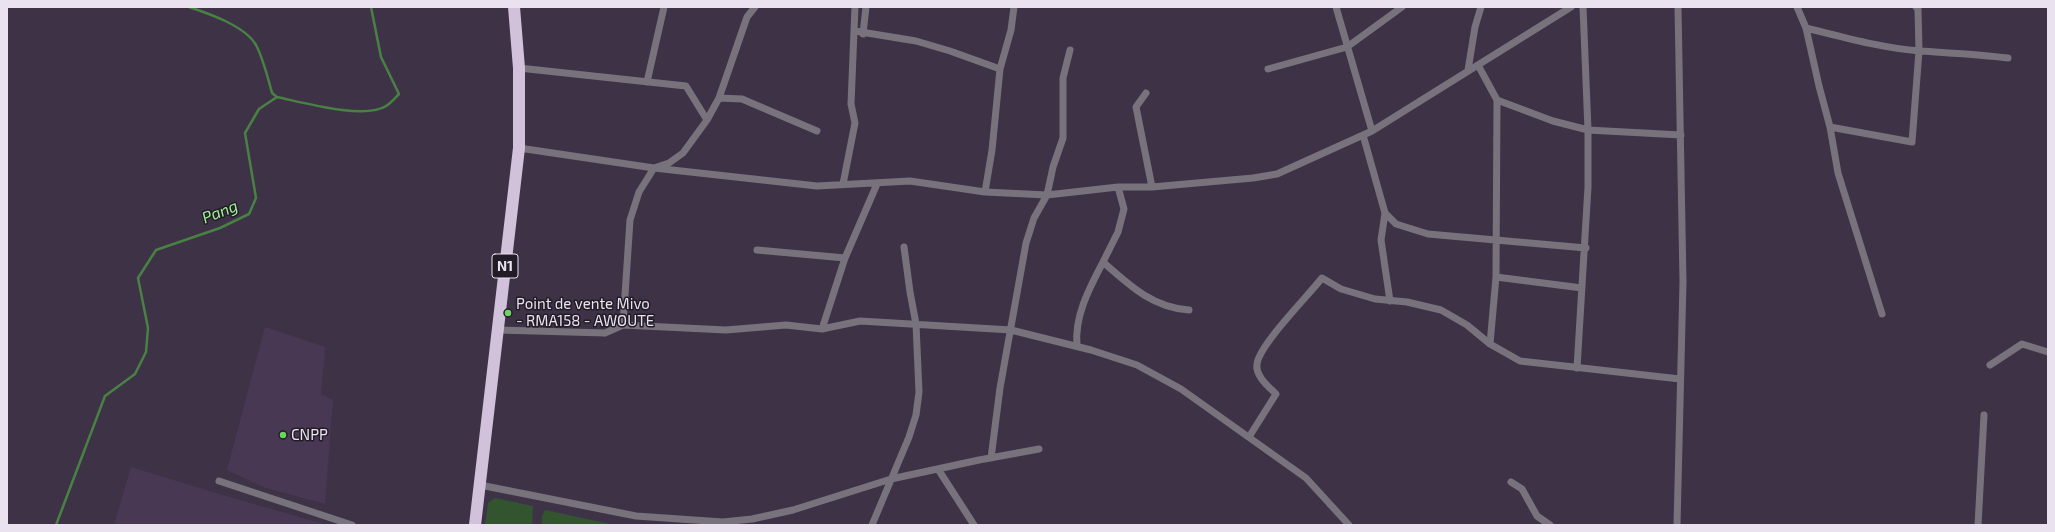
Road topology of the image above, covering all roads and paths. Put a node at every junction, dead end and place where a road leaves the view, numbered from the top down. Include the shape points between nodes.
1 (514, 7) edge
2 (664, 7) edge
3 (755, 7) edge
4 (855, 7) edge
5 (866, 7) edge
6 (1014, 7) edge
7 (1336, 7) edge
8 (1402, 7) edge
9 (1481, 7) edge
10 (1571, 7) edge
11 (1583, 7) edge
12 (1678, 7) edge
13 (1797, 7) edge
14 (1916, 7) edge
15 (1806, 28) junction
16 (855, 31) junction
17 (863, 34) junction
18 (1347, 47) junction
19 (1070, 50) dead end
20 (1919, 51) junction
21 (2008, 58) dead end
22 (1478, 65) junction
23 (519, 68) junction
24 (1000, 69) junction
25 (1268, 69) dead end
26 (1468, 70) junction
27 (647, 82) junction
28 (1146, 93) dead end
29 (719, 98) junction
30 (1497, 100) junction
31 (707, 120) junction
32 (1830, 127) junction
33 (1588, 130) junction
34 (817, 131) dead end
35 (1372, 131) junction
36 (1363, 135) junction
37 (1681, 135) junction
38 (519, 148) junction
39 (654, 168) junction
40 (843, 184) junction
41 (878, 184) junction
42 (1118, 187) junction
43 (1152, 187) junction
44 (985, 192) junction
45 (1047, 195) junction
46 (1385, 213) junction
47 (1495, 241) junction
48 (904, 247) dead end
49 (1586, 248) junction
50 (757, 250) dead end
51 (845, 258) junction
52 (1103, 262) junction
53 (1496, 277) junction
54 (1582, 288) junction
55 (1390, 301) junction
56 (1189, 310) dead end
57 (1882, 314) dead end
58 (916, 324) junction
59 (623, 326) junction
60 (822, 329) junction
61 (498, 330) junction
62 (1011, 330) junction
63 (1490, 344) junction
64 (1077, 346) junction
65 (2048, 352) edge
66 (1990, 365) dead end
67 (1577, 368) junction
68 (1680, 379) junction
69 (1984, 415) dead end
70 (1249, 436) junction
71 (1039, 449) dead end
72 (991, 458) junction
73 (938, 469) junction
74 (891, 479) junction
75 (219, 482) dead end
76 (1511, 482) dead end
77 (480, 485) junction
78 (752, 522) edge
79 (352, 525) edge
80 (476, 525) edge
81 (872, 525) edge
82 (974, 525) edge
83 (1349, 525) edge
84 (1550, 525) edge
85 (1677, 525) edge
86 (1978, 525) edge

1 - 23 highway, N1
2 - 27 street
3 - 29 street via 747,17
4 - 16 street
5 - 17 street
6 - 24 street via 1010,35
7 - 18 street
8 - 18 street
9 - 26 street
10 - 22 street
11 - 33 street
12 - 37 street
13 - 15 street
14 - 20 street
15 - 20 street via 1863,42
15 - 32 street
16 - 17 street
16 - 40 street via 851,104 855,123
17 - 24 street via 916,41 950,50
18 - 25 street
18 - 35 street
19 - 45 street via 1063,78 1063,138
20 - 21 street
20 - 32 street via 1912,142
22 - 26 street
22 - 30 street
23 - 27 street
23 - 38 highway, N1
24 - 44 street
26 - 35 street
27 - 31 street via 686,86
28 - 43 street via 1136,107
29 - 31 street
29 - 34 street via 742,99
30 - 33 street via 1553,121
30 - 47 street
31 - 39 street via 683,153 669,163
32 - 57 street via 1840,179
33 - 37 street
33 - 49 street
35 - 36 street
36 - 43 street via 1277,174
36 - 46 street
37 - 68 street via 1683,282
38 - 39 street
38 - 61 highway, N1
39 - 40 street via 817,186
39 - 59 street via 639,192 630,220
40 - 41 street
41 - 44 street via 910,181
41 - 51 street
42 - 43 street
42 - 45 street
42 - 52 street via 1124,209 1118,232
44 - 45 street
45 - 62 street via 1034,218 1026,243
46 - 47 street via 1396,224 1428,234
46 - 55 street via 1381,240
47 - 49 street
47 - 53 street
48 - 58 street
49 - 54 street
50 - 51 street
51 - 60 street
52 - 56 street via 1154,302 1172,309
52 - 64 street via 1079,317
53 - 54 street
53 - 63 street
54 - 67 street
55 - 63 street via 1441,310 1467,325
55 - 70 street via 1341,289 1322,278 1265,346 1256,364 1259,376 1276,394
58 - 60 street via 860,321
58 - 62 street
58 - 74 street via 919,392 916,415
59 - 60 street via 726,330 786,325
59 - 61 street via 605,334
61 - 77 highway, N1
62 - 64 street
62 - 72 street
63 - 67 street via 1520,361
64 - 70 street via 1137,365 1181,389
65 - 66 street via 2022,344
67 - 68 street
68 - 85 street
69 - 86 street
70 - 83 street via 1306,478
71 - 72 street
72 - 73 street
73 - 74 street
73 - 82 street
74 - 78 street
74 - 81 street
75 - 79 street
76 - 84 street via 1522,489 1537,516
77 - 78 street via 636,516
77 - 80 highway, N1

